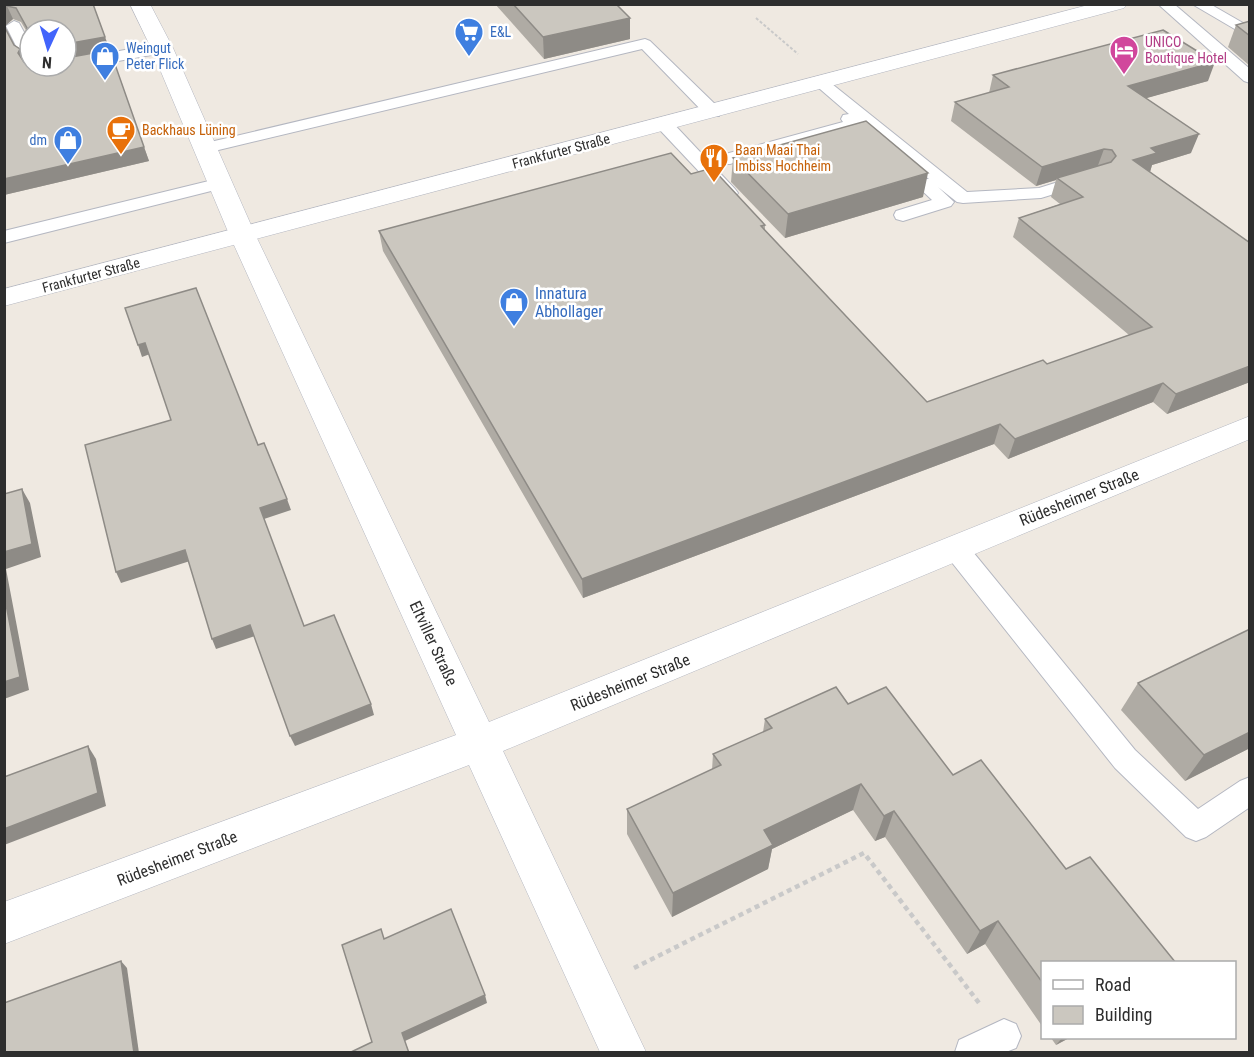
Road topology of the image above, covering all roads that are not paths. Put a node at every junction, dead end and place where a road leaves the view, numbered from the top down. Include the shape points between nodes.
1 (140, 4) edge
2 (1117, 4) edge
3 (1165, 4) edge
4 (1199, 4) edge
5 (15, 26) edge
6 (18, 32) edge
7 (1250, 34) edge
8 (162, 48) junction
9 (78, 63) edge
10 (1250, 78) edge
11 (816, 84) junction
12 (713, 112) junction
13 (664, 124) junction
14 (856, 124) junction
15 (206, 148) junction
16 (724, 160) dead end
17 (1098, 175) edge
18 (221, 183) junction
19 (745, 210) edge
20 (903, 215) dead end
21 (242, 234) junction
22 (4, 237) edge
23 (4, 298) edge
24 (1250, 427) edge
25 (955, 548) junction
26 (481, 743) junction
27 (1250, 790) edge
28 (4, 923) edge
29 (1004, 1036) road end
30 (623, 1053) edge
31 (971, 1053) edge

1 - 8 street, Eltviller Straße
2 - 11 street, Frankfurter Straße
3 - 10 lane
4 - 7 lane
5 - 6 lane
8 - 9 lane
8 - 15 street, Eltviller Straße
11 - 12 street, Frankfurter Straße
11 - 14 lane
11 - 17 lane via 963,198 1041,193
12 - 13 street, Frankfurter Straße
12 - 15 lane via 645,44
13 - 19 lane
13 - 21 street, Frankfurter Straße
14 - 16 lane
14 - 20 lane via 945,202
15 - 18 street, Eltviller Straße
18 - 21 street, Eltviller Straße
18 - 22 lane
21 - 23 street, Frankfurter Straße
21 - 26 street, Eltviller Straße
24 - 25 street, Rüdesheimer Straße
25 - 26 street, Rüdesheimer Straße
25 - 27 lane via 1125,759 1196,827
26 - 28 street, Rüdesheimer Straße
26 - 30 street, Eltviller Straße
29 - 31 lane

